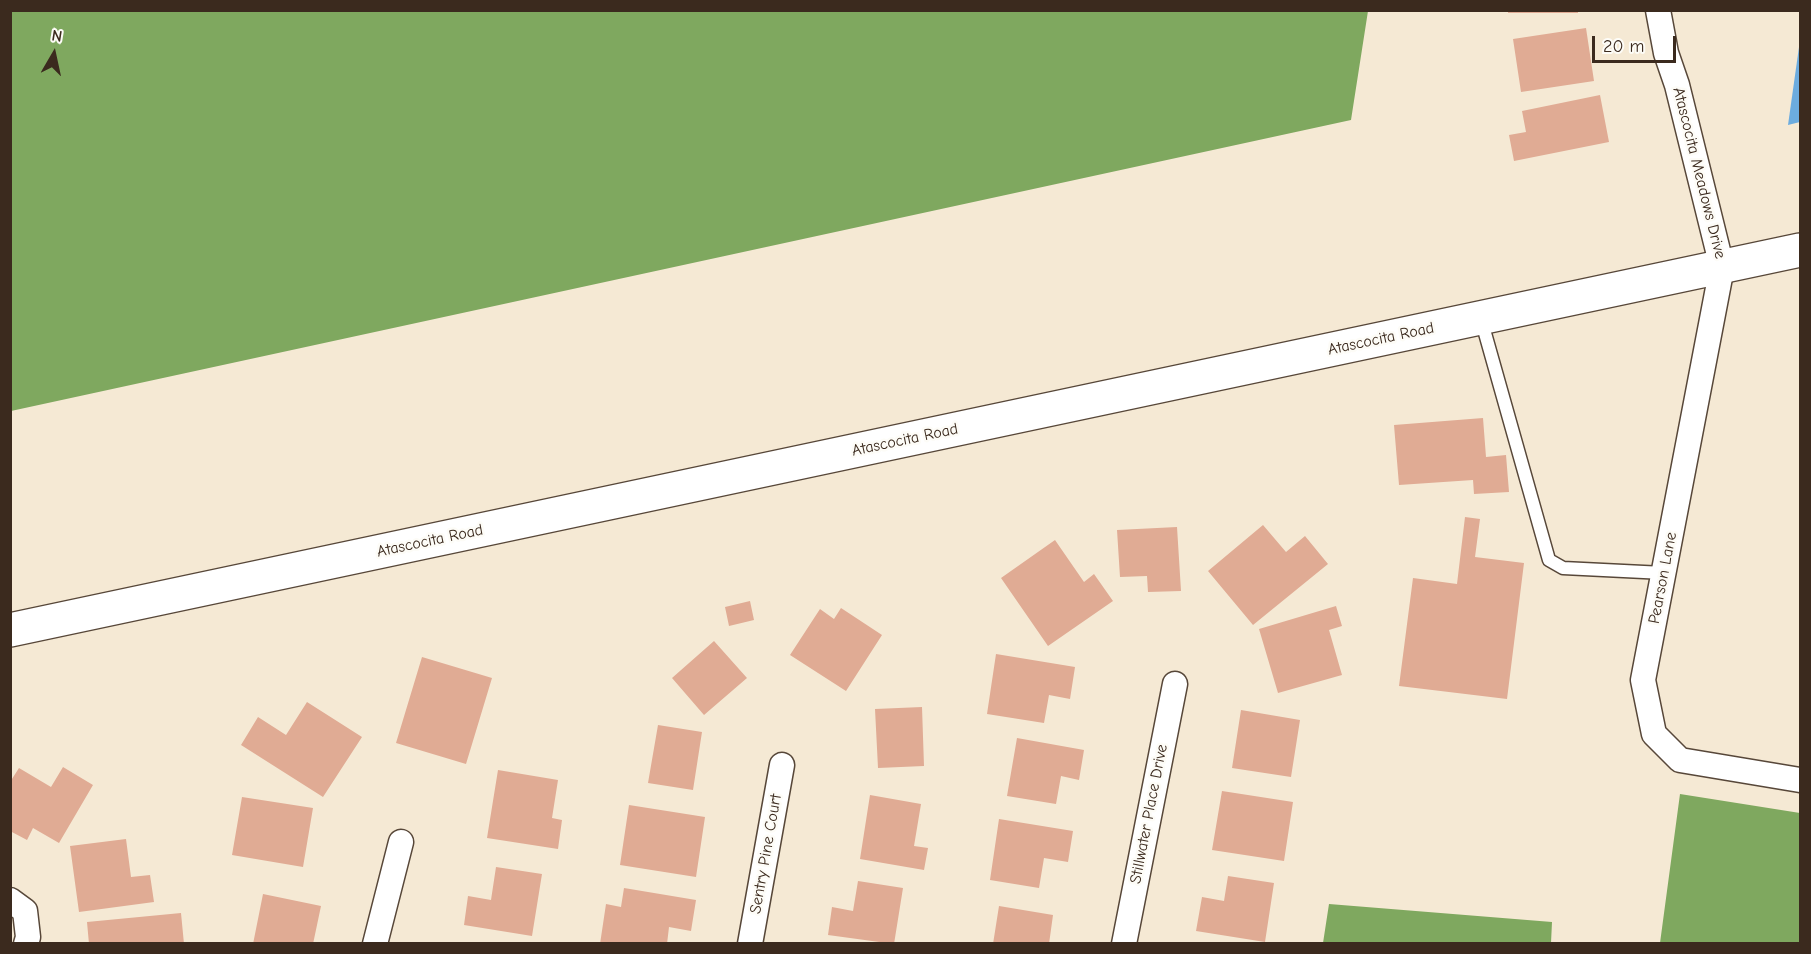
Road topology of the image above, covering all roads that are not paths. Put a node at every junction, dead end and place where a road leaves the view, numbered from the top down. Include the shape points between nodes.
1 (1658, 10) edge
2 (1800, 250) edge
3 (1722, 267) junction
4 (1481, 318) junction
5 (1664, 573) junction
6 (10, 630) edge
7 (1174, 684) dead end
8 (782, 765) dead end
9 (1800, 780) edge
10 (401, 842) dead end
11 (10, 900) edge
12 (26, 944) edge
13 (375, 944) edge
14 (750, 944) edge
15 (1124, 944) edge

1 - 3 street, Atascocita Meadows Drive
2 - 3 main road, Atascocita Road
3 - 4 main road, Atascocita Road
3 - 5 street, Pearson Lane
4 - 5 lane via 1549,560 1563,568
4 - 6 main road, Atascocita Road
5 - 9 street, Pearson Lane via 1643,680 1654,734 1680,760
7 - 15 street, Stillwater Place Drive
8 - 14 street, Sentry Pine Court
10 - 13 street
11 - 12 street via 25,911

